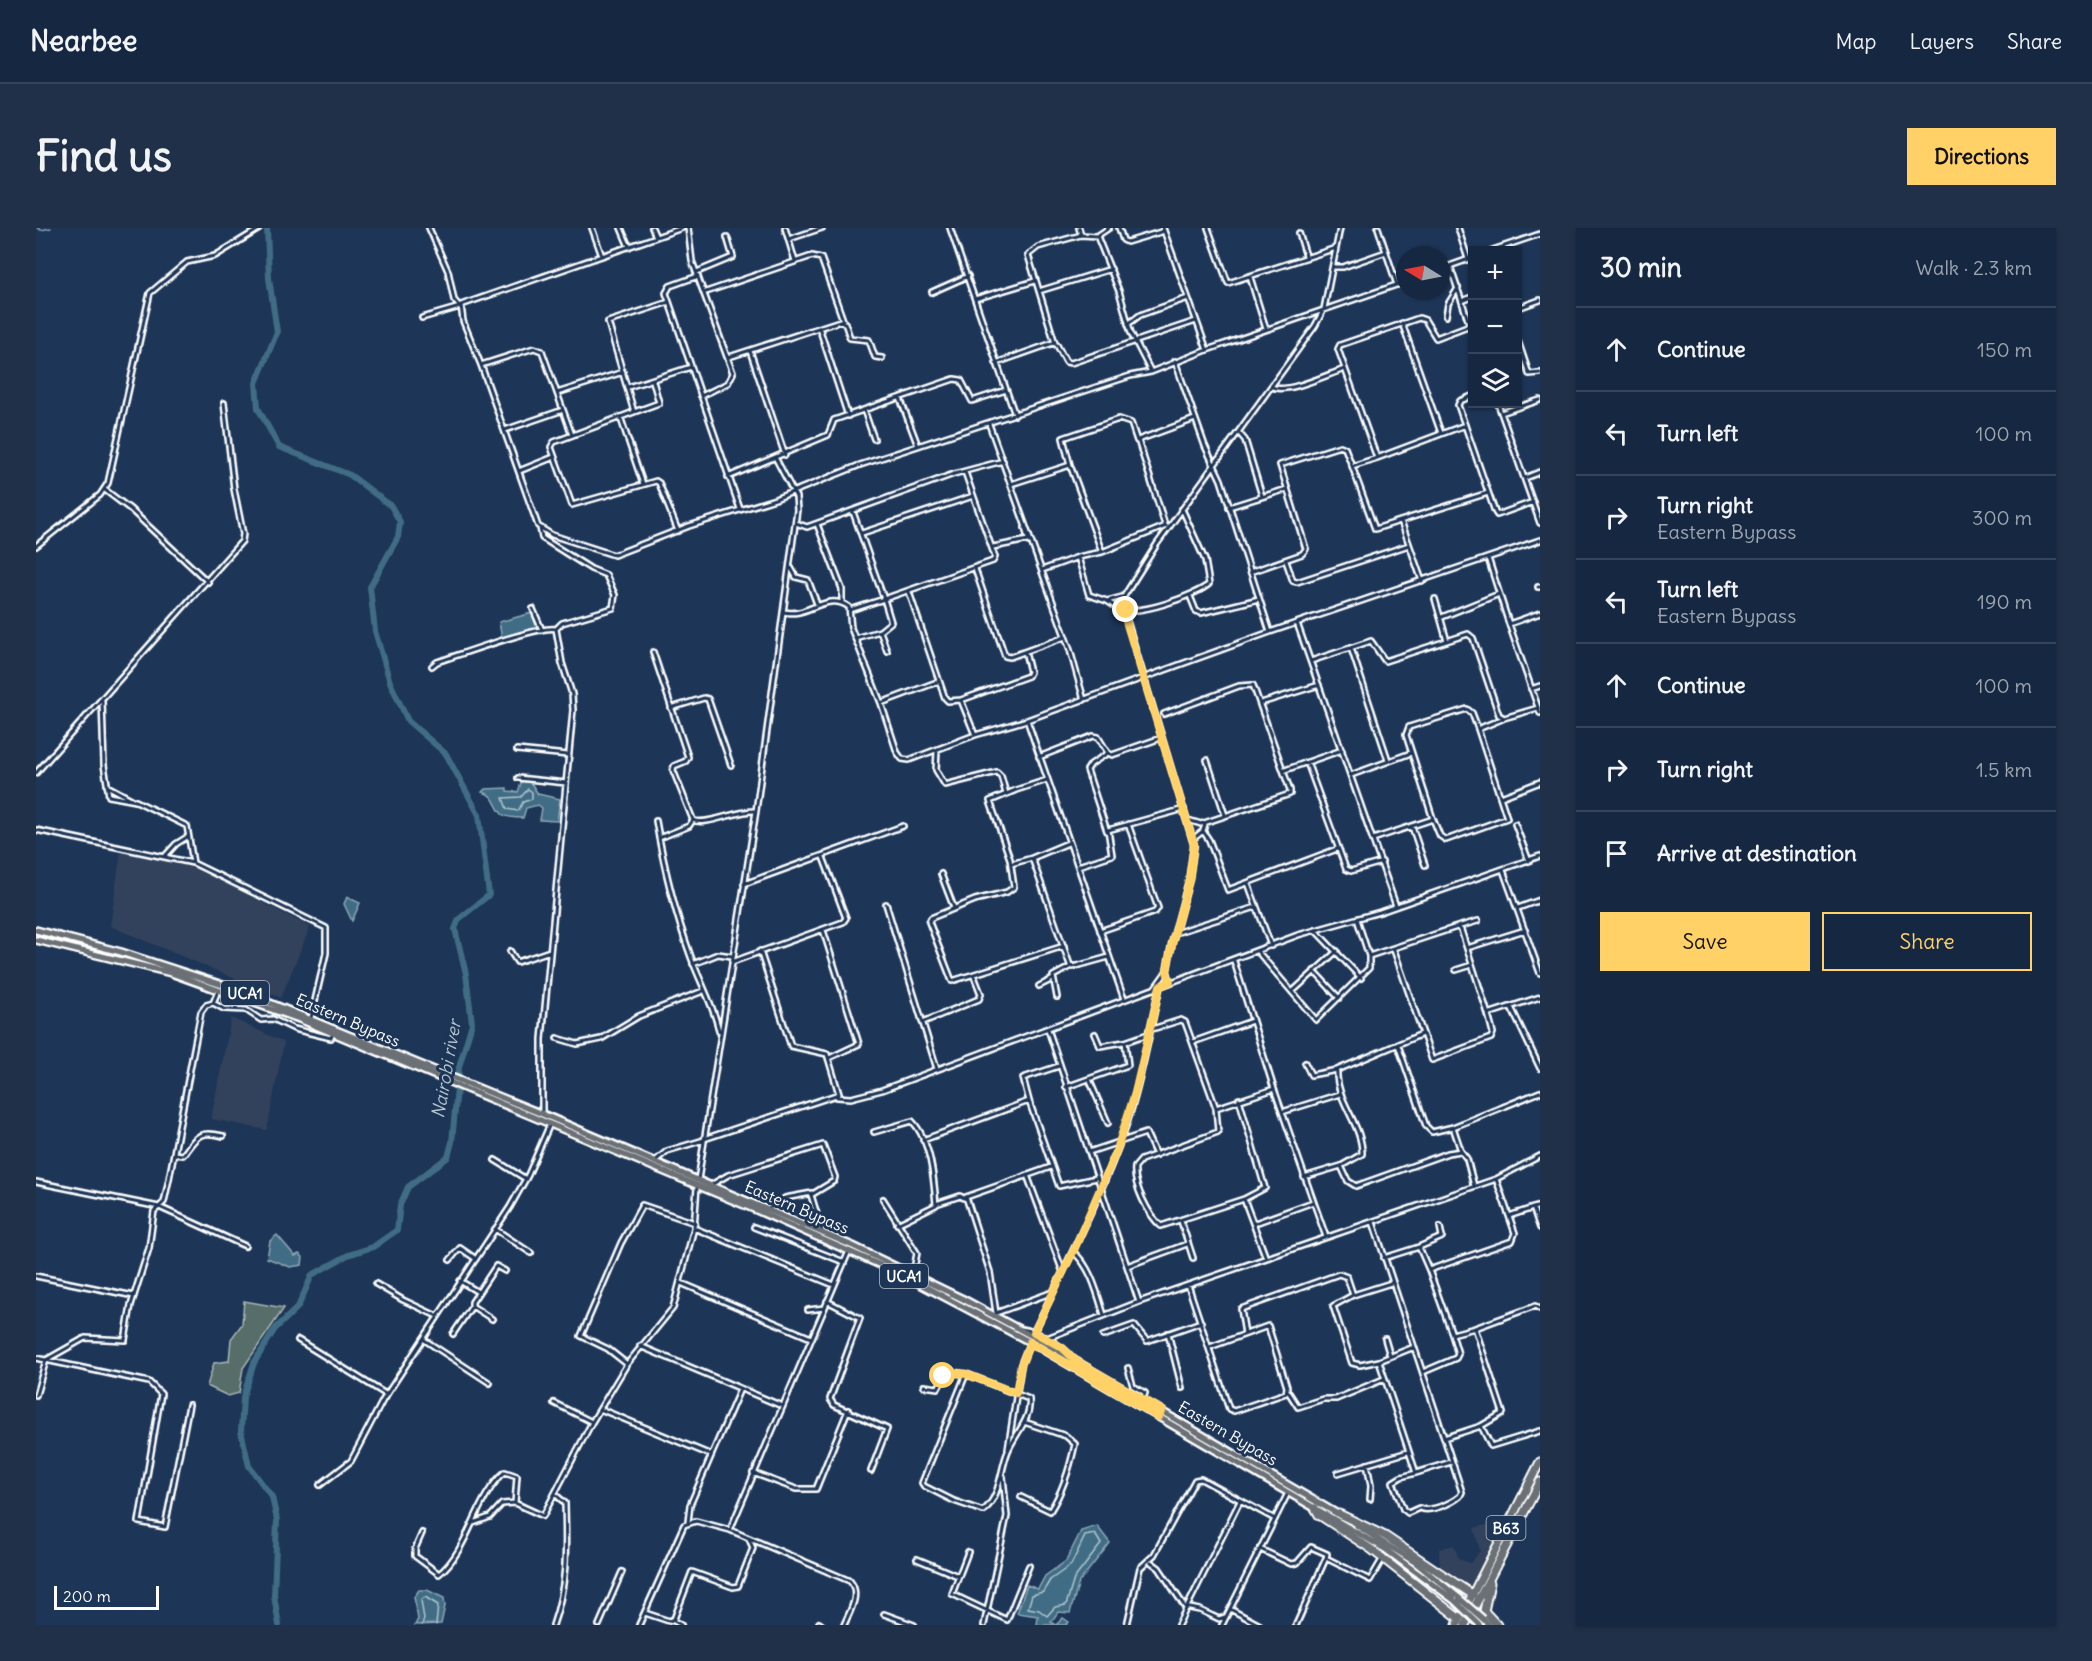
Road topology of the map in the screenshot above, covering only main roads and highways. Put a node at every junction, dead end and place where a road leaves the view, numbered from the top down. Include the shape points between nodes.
1 (36, 930) edge
2 (36, 940) edge
3 (101, 946) junction
4 (99, 953) junction
5 (447, 1078) junction
6 (470, 1088) junction
7 (1162, 1410) junction
8 (1158, 1417) junction
9 (1540, 1462) edge
10 (1540, 1482) edge
11 (1315, 1508) junction
12 (1339, 1514) junction
13 (1387, 1548) junction
14 (1493, 1572) junction
15 (1473, 1595) junction
16 (1461, 1623) edge
17 (1480, 1625) edge
18 (1489, 1625) edge
19 (1497, 1625) edge

1 - 3 main road, Eastern Bypass / UCA1
2 - 4 main road, Eastern Bypass / UCA1
3 - 4 main road
3 - 5 main road, Eastern Bypass / UCA1 via 201,977 311,1018
4 - 5 main road, Eastern Bypass / UCA1 via 218,989
5 - 6 main road, Eastern Bypass / UCA1
6 - 7 main road, Eastern Bypass / UCA1 via 542,1114 913,1274 1043,1340
6 - 8 main road, Eastern Bypass / UCA1 via 903,1275 1030,1342
7 - 8 main road
7 - 12 main road, Eastern Bypass / UCA1
8 - 11 main road, Eastern Bypass / UCA1
9 - 15 highway, B63
10 - 14 highway, B63
11 - 13 main road, Eastern Bypass / UCA1
11 - 16 highway via 1319,1515 1383,1558
12 - 13 main road, Eastern Bypass / UCA1
12 - 15 highway via 1384,1536
13 - 17 main road, Eastern Bypass / UCA1, bridge
13 - 18 main road, Eastern Bypass / UCA1, bridge via 1442,1582
14 - 16 highway, B63
14 - 19 highway via 1484,1611
15 - 16 highway, B63

